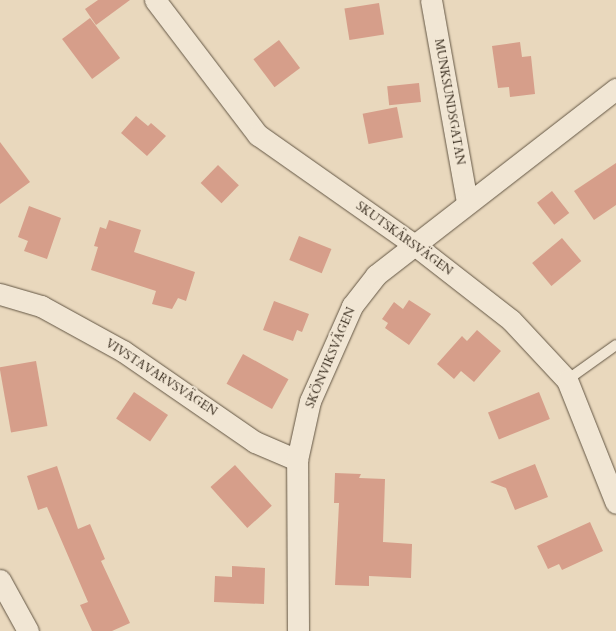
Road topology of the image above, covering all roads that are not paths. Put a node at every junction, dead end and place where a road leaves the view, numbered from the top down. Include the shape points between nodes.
1 (155, 0) edge
2 (431, 0) edge
3 (616, 89) edge
4 (467, 203) junction
5 (416, 246) junction
6 (0, 294) edge
7 (616, 345) edge
8 (567, 380) junction
9 (297, 460) junction
10 (616, 503) edge
11 (0, 580) edge
12 (28, 631) edge
13 (298, 631) edge

1 - 5 street, SKUTSKÄRSVÄGEN via 258,135
2 - 4 street, MUNKSUNDSGATAN
3 - 4 street, SKÖNVIKSVÄGEN
4 - 5 street, SKÖNVIKSVÄGEN
5 - 8 street, SKUTSKÄRSVÄGEN via 511,320
5 - 9 street, SKÖNVIKSVÄGEN via 376,276 352,306 310,401
6 - 9 street, VIVSTAVARVSVÄGEN via 41,306 123,350 255,442
7 - 8 lane
8 - 10 street, SKUTSKÄRSVÄGEN
9 - 13 street, SKÖNVIKSVÄGEN
11 - 12 street

